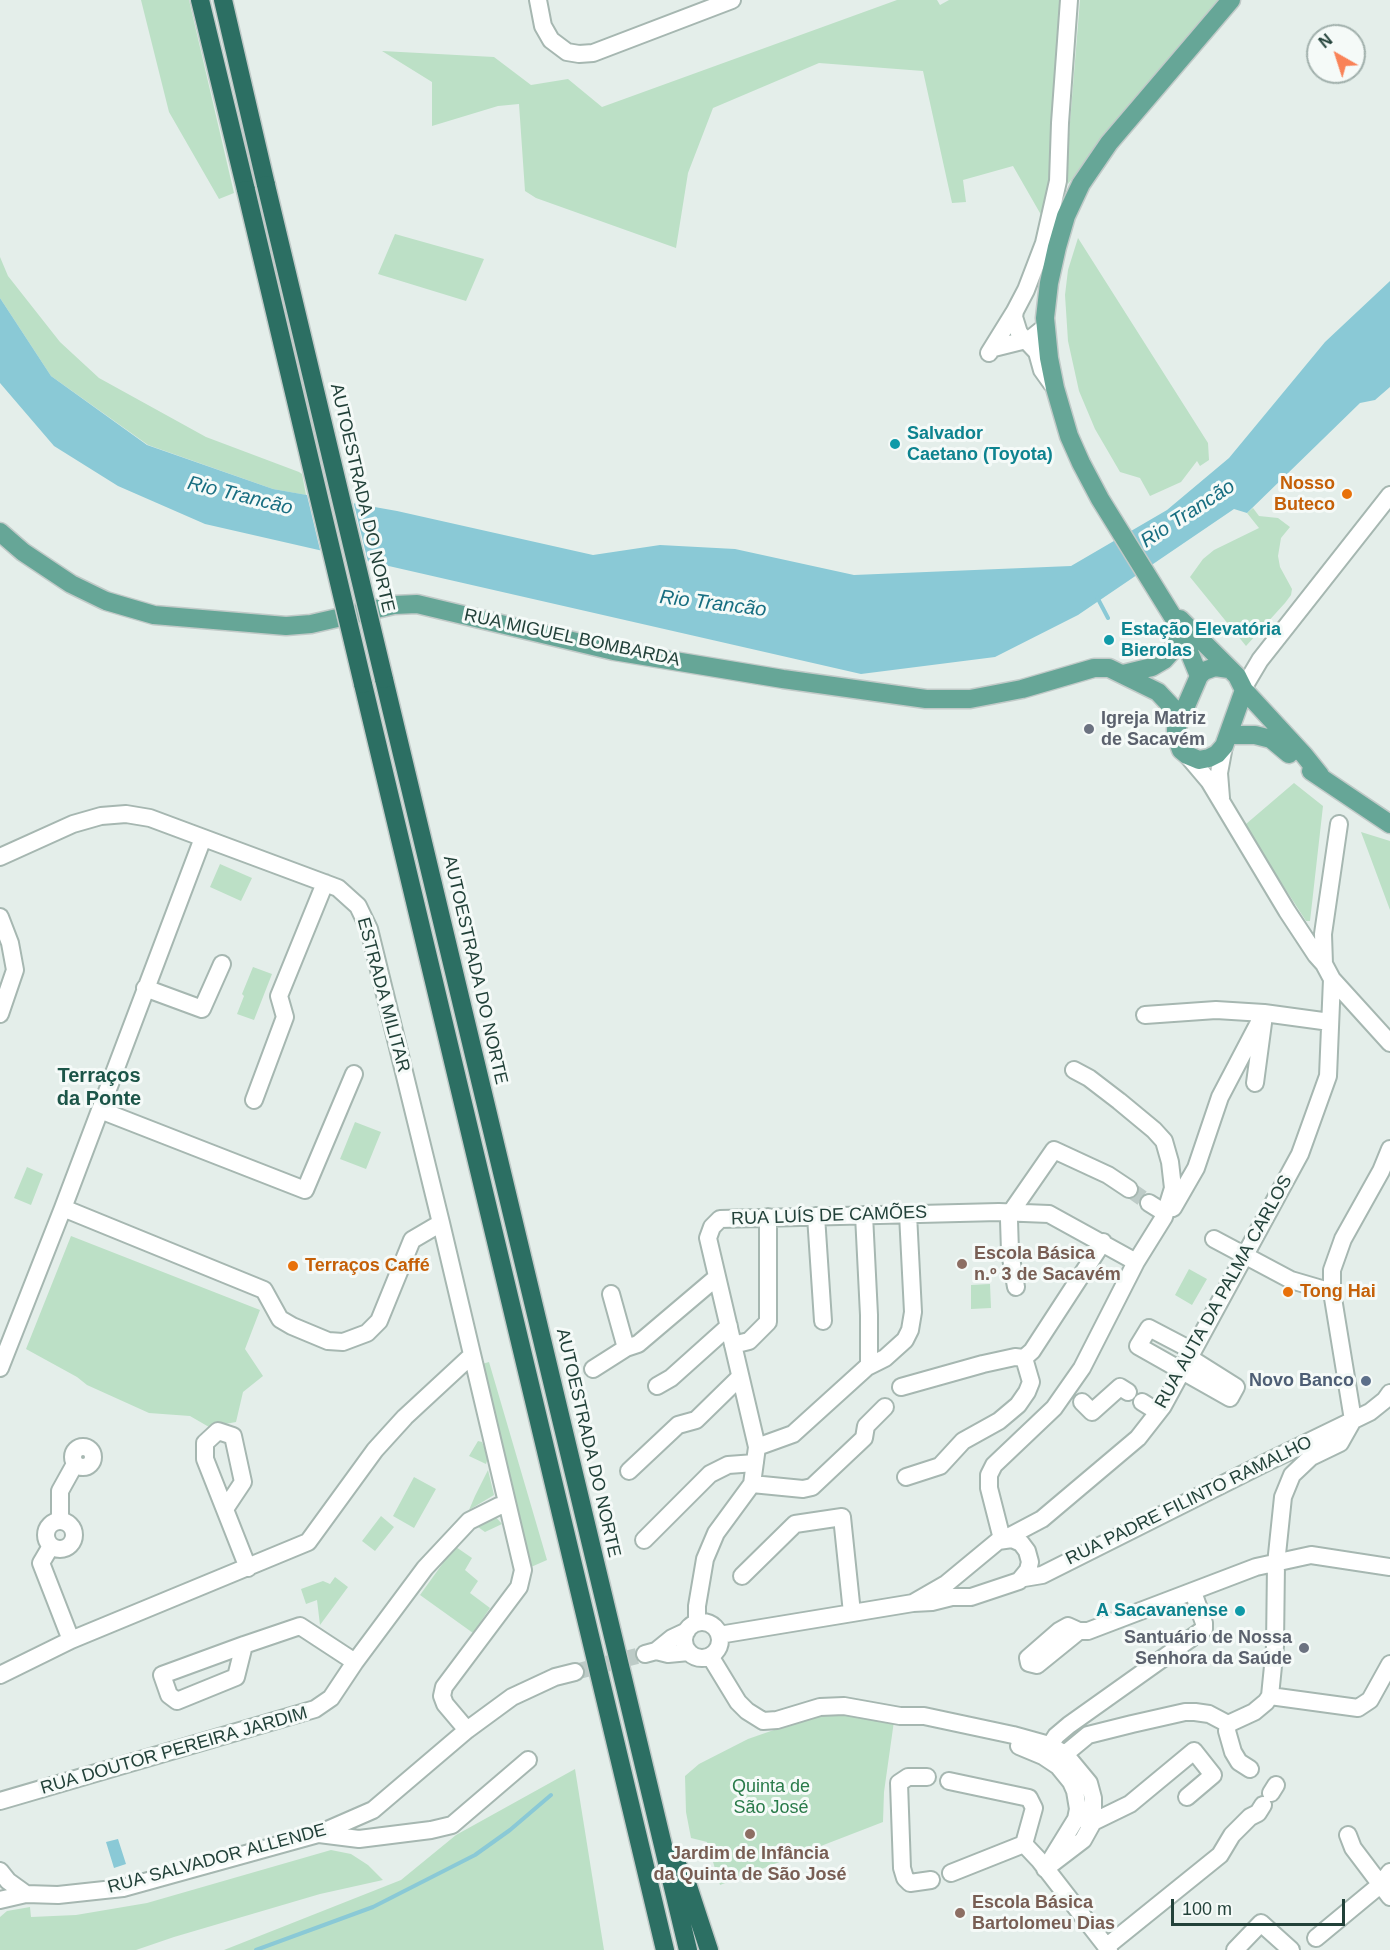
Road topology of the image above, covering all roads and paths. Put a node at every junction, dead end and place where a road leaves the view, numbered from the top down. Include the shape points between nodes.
1 (200, 0) edge
2 (223, 0) edge
3 (540, 0) edge
4 (732, 0) edge
5 (1070, 0) edge
6 (1231, 0) edge
7 (1049, 283) junction
8 (1026, 290) junction
9 (1015, 311) junction
10 (1045, 327) junction
11 (1024, 341) junction
12 (1055, 388) junction
13 (1390, 495) edge
14 (0, 532) edge
15 (1168, 608) junction
16 (1180, 629) junction
17 (1260, 660) junction
18 (1230, 670) junction
19 (1124, 674) junction
20 (1198, 679) junction
21 (1244, 688) junction
22 (1158, 692) junction
23 (1177, 726) junction
24 (1226, 741) junction
25 (1187, 755) junction
26 (1320, 775) junction
27 (1221, 799) junction
28 (1339, 824) dead end
29 (1390, 824) edge
30 (203, 838) junction
31 (0, 856) edge
32 (325, 883) junction
33 (0, 917) edge
34 (222, 964) dead end
35 (1324, 964) junction
36 (1332, 980) junction
37 (145, 988) junction
38 (1264, 1013) junction
39 (0, 1014) edge
40 (1144, 1015) dead end
41 (1329, 1022) junction
42 (1390, 1044) edge
43 (1074, 1070) dead end
44 (354, 1074) dead end
45 (1256, 1083) dead end
46 (254, 1100) dead end
47 (100, 1110) junction
48 (1390, 1149) edge
49 (1129, 1189) tunnel mouth
50 (1149, 1203) tunnel mouth
51 (63, 1208) junction
52 (1011, 1212) junction
53 (908, 1214) junction
54 (864, 1215) junction
55 (1165, 1215) junction
56 (816, 1216) junction
57 (768, 1217) junction
58 (441, 1223) junction
59 (1214, 1239) dead end
60 (1103, 1242) junction
61 (1246, 1255) junction
62 (1136, 1262) junction
63 (717, 1277) junction
64 (1016, 1287) dead end
65 (1332, 1292) junction
66 (611, 1294) dead end
67 (823, 1321) dead end
68 (729, 1326) junction
69 (734, 1345) junction
70 (626, 1348) junction
71 (3, 1350) edge
72 (472, 1355) junction
73 (1024, 1358) junction
74 (867, 1367) junction
75 (0, 1368) edge
76 (593, 1369) dead end
77 (740, 1377) junction
78 (657, 1386) dead end
79 (902, 1387) dead end
80 (1128, 1392) dead end
81 (1390, 1393) edge
82 (1082, 1402) dead end
83 (1142, 1402) dead end
84 (885, 1407) dead end
85 (1158, 1412) junction
86 (1353, 1420) junction
87 (756, 1455) junction
88 (75, 1464) dead end
89 (629, 1472) dead end
90 (906, 1477) dead end
91 (752, 1484) junction
92 (507, 1506) junction
93 (225, 1509) dead end
94 (1042, 1519) junction
95 (1004, 1539) junction
96 (644, 1540) dead end
97 (1028, 1551) junction
98 (1276, 1564) junction
99 (1390, 1567) edge
100 (248, 1568) junction
101 (958, 1574) junction
102 (742, 1576) dead end
103 (1024, 1578) junction
104 (1192, 1592) junction
105 (963, 1596) junction
106 (913, 1604) junction
107 (852, 1613) junction
108 (692, 1627) junction
109 (1079, 1631) dead end
110 (719, 1635) junction
111 (71, 1640) junction
112 (244, 1645) junction
113 (689, 1652) junction
114 (710, 1656) junction
115 (355, 1662) junction
116 (1390, 1668) edge
117 (575, 1672) tunnel mouth
118 (0, 1675) edge
119 (1270, 1696) junction
120 (1228, 1724) junction
121 (467, 1730) junction
122 (1054, 1755) junction
123 (528, 1760) dead end
124 (1250, 1769) dead end
125 (927, 1777) dead end
126 (949, 1781) dead end
127 (1270, 1794) dead end
128 (1187, 1797) dead end
129 (0, 1801) edge
130 (1084, 1821) junction
131 (318, 1834) junction
132 (1348, 1835) dead end
133 (662, 1840) junction
134 (1024, 1844) junction
135 (1045, 1869) junction
136 (0, 1871) edge
137 (951, 1873) dead end
138 (931, 1880) dead end
139 (650, 1885) junction
140 (1387, 1885) edge
141 (26, 1894) junction
142 (0, 1900) edge
143 (1316, 1938) dead end
144 (1107, 1949) edge
145 (654, 1950) edge
146 (665, 1950) edge
147 (688, 1950) edge
148 (709, 1950) edge
149 (1235, 1950) edge
150 (1291, 1950) edge

1 - 139 highway, bridge
2 - 133 highway, AUTOESTRADA DO NORTE, bridge
3 - 4 street via 546,34 558,47 579,54 593,53
5 - 8 street via 1058,181 1044,243
6 - 7 main road via 1109,143 1081,184 1066,216
7 - 8 street
7 - 10 main road
8 - 9 street
9 - 11 street via 1016,328
9 - 11 street via 991,352
10 - 11 street
10 - 12 main road
11 - 12 street via 1036,352 1042,370
12 - 15 main road via 1069,436 1100,499
13 - 17 street
14 - 19 main road, RUA MIGUEL BOMBARDA via 41,565 88,593 125,608 185,619 300,625 394,605 417,604 614,651 926,699 970,699 1094,668
15 - 16 main road
15 - 18 main road
16 - 19 main road via 1173,650 1164,660
16 - 20 main road
17 - 18 street via 1243,670
17 - 21 street
18 - 20 main road via 1215,667 1204,671
18 - 21 main road
19 - 22 main road, RUA MIGUEL BOMBARDA
20 - 22 main road via 1187,690
20 - 23 main road
21 - 24 main road
21 - 26 main road
22 - 23 main road, RUA MIGUEL BOMBARDA via 1173,708
23 - 25 main road, RUA MIGUEL BOMBARDA via 1178,744
24 - 25 main road via 1209,758 1199,760
24 - 26 main road via 1255,735 1271,739
24 - 27 street via 1219,773
25 - 27 street
26 - 29 main road
27 - 35 street via 1287,911
28 - 35 street via 1323,934
30 - 31 street, ESTRADA MILITAR via 150,818 126,814 101,816
30 - 32 street, ESTRADA MILITAR
30 - 37 street
32 - 46 street via 279,996 285,1017
32 - 58 street, ESTRADA MILITAR via 338,888 358,906 369,928
33 - 39 street via 15,970
34 - 37 street via 202,1009
35 - 36 street
36 - 41 street, RUA AUTA DA PALMA CARLOS
36 - 42 street
37 - 47 street
38 - 40 street via 1216,1010
38 - 41 street
38 - 45 street
38 - 55 street via 1220,1097 1196,1168 1181,1197
41 - 61 street, RUA AUTA DA PALMA CARLOS via 1328,1076 1312,1124
43 - 55 street via 1119,1101 1164,1141 1173,1188
44 - 47 street via 305,1190
47 - 51 street
48 - 65 street via 1343,1239 1332,1270
49 - 52 street via 1054,1150
50 - 55 street
51 - 58 street via 264,1290 280,1319 328,1341 343,1342 367,1333 379,1321 412,1240
51 - 71 street
52 - 53 street, RUA LUÍS DE CAMÕES
52 - 60 street, RUA LUÍS DE CAMÕES via 1049,1214
52 - 64 street via 1009,1243
53 - 54 street, RUA LUÍS DE CAMÕES
53 - 74 street via 913,1312 910,1330 885,1358
54 - 56 street, RUA LUÍS DE CAMÕES
54 - 74 street via 869,1315
55 - 62 street
56 - 57 street, RUA LUÍS DE CAMÕES
56 - 67 street
57 - 63 street, RUA LUÍS DE CAMÕES via 720,1219 712,1227 708,1238
57 - 69 street via 768,1322 749,1341
58 - 72 street, ESTRADA MILITAR
59 - 61 street
60 - 62 street, RUA LUÍS DE CAMÕES
60 - 73 street
61 - 65 street via 1291,1280
61 - 85 street, RUA AUTA DA PALMA CARLOS
62 - 95 street via 1082,1368 1059,1401 994,1465 989,1475
63 - 68 street, RUA LUÍS DE CAMÕES
63 - 70 street via 638,1344
65 - 86 street
66 - 70 street
68 - 69 street, RUA LUÍS DE CAMÕES
68 - 78 street
69 - 77 street, RUA LUÍS DE CAMÕES
70 - 76 street
71 - 75 street
72 - 92 street, ESTRADA MILITAR
72 - 100 street via 375,1450 308,1542
73 - 79 street via 983,1364
73 - 90 street via 1031,1382 1018,1405 963,1441 940,1466
74 - 87 street via 793,1434
77 - 87 street, RUA LUÍS DE CAMÕES
77 - 89 street via 696,1420 678,1425
80 - 82 street via 1120,1387 1092,1412
81 - 86 street, RUA PADRE FILINTO RAMALHO via 1370,1412
83 - 85 street
84 - 91 street via 866,1426 864,1438 812,1487
85 - 94 street, RUA AUTA DA PALMA CARLOS via 1138,1438
86 - 98 street via 1340,1443 1311,1457 1292,1475 1282,1497
86 - 103 street, RUA PADRE FILINTO RAMALHO via 1042,1575
87 - 91 street, RUA LUÍS DE CAMÕES
87 - 96 street via 710,1474
88 - 111 street via 60,1491 60,1521 71,1526 72,1540 65,1548 51,1546 41,1563
91 - 108 street via 716,1533 705,1559
92 - 115 street, RUA DOUTOR PEREIRA JARDIM via 469,1521 425,1568
92 - 121 street, ESTRADA MILITAR via 523,1570 519,1587 444,1687 442,1696
93 - 100 street
94 - 95 street, RUA AUTA DA PALMA CARLOS
94 - 97 street, RUA AUTA DA PALMA CARLOS
95 - 97 street via 1017,1541
95 - 101 street, RUA AUTA DA PALMA CARLOS
97 - 103 street, RUA AUTA DA PALMA CARLOS via 1030,1562
98 - 99 street via 1311,1555
98 - 104 street via 1256,1567
98 - 119 street
100 - 111 street
101 - 105 street via 955,1586
101 - 106 street, RUA AUTA DA PALMA CARLOS
102 - 107 street via 795,1524 842,1517
103 - 105 street, RUA PADRE FILINTO RAMALHO via 1016,1584
104 - 109 street
104 - 122 street via 1204,1629 1056,1736
105 - 106 street, RUA PADRE FILINTO RAMALHO
106 - 107 street
107 - 110 street
108 - 110 street via 703,1622 713,1626
108 - 113 street via 685,1644
108 - 113 street via 651,1652
110 - 114 street via 717,1650
111 - 118 street
112 - 112 street via 162,1675 169,1695 177,1701 236,1677
112 - 115 street via 300,1626
113 - 114 street via 699,1658
114 - 122 street via 738,1702 763,1720 833,1705 924,1716 1013,1735
115 - 129 street, RUA DOUTOR PEREIRA JARDIM via 331,1698 315,1709
116 - 119 street via 1370,1700 1358,1708
117 - 121 street, RUA SALVADOR ALLENDE via 512,1697
119 - 120 street via 1254,1712
120 - 122 street via 1209,1714 1185,1712 1094,1733
120 - 124 street via 1233,1752
121 - 131 street, RUA SALVADOR ALLENDE via 374,1810
122 - 130 street via 1089,1783 1093,1798
123 - 131 street via 452,1825 359,1839
125 - 138 street via 908,1777 899,1782 902,1868 910,1883
126 - 134 street via 1029,1798 1034,1813
127 - 144 street via 1258,1813 1232,1835 1220,1855
128 - 130 street via 1213,1775 1194,1750 1130,1804
130 - 135 street via 1083,1840
131 - 141 street, RUA SALVADOR ALLENDE via 123,1888
132 - 140 street via 1353,1848
133 - 147 highway, AUTOESTRADA DO NORTE
133 - 148 highway via 688,1886
134 - 135 street
134 - 137 street
135 - 144 street
136 - 141 street
139 - 145 highway
139 - 146 highway
140 - 143 street
141 - 142 street, RUA SALVADOR ALLENDE
149 - 150 street via 1261,1923

